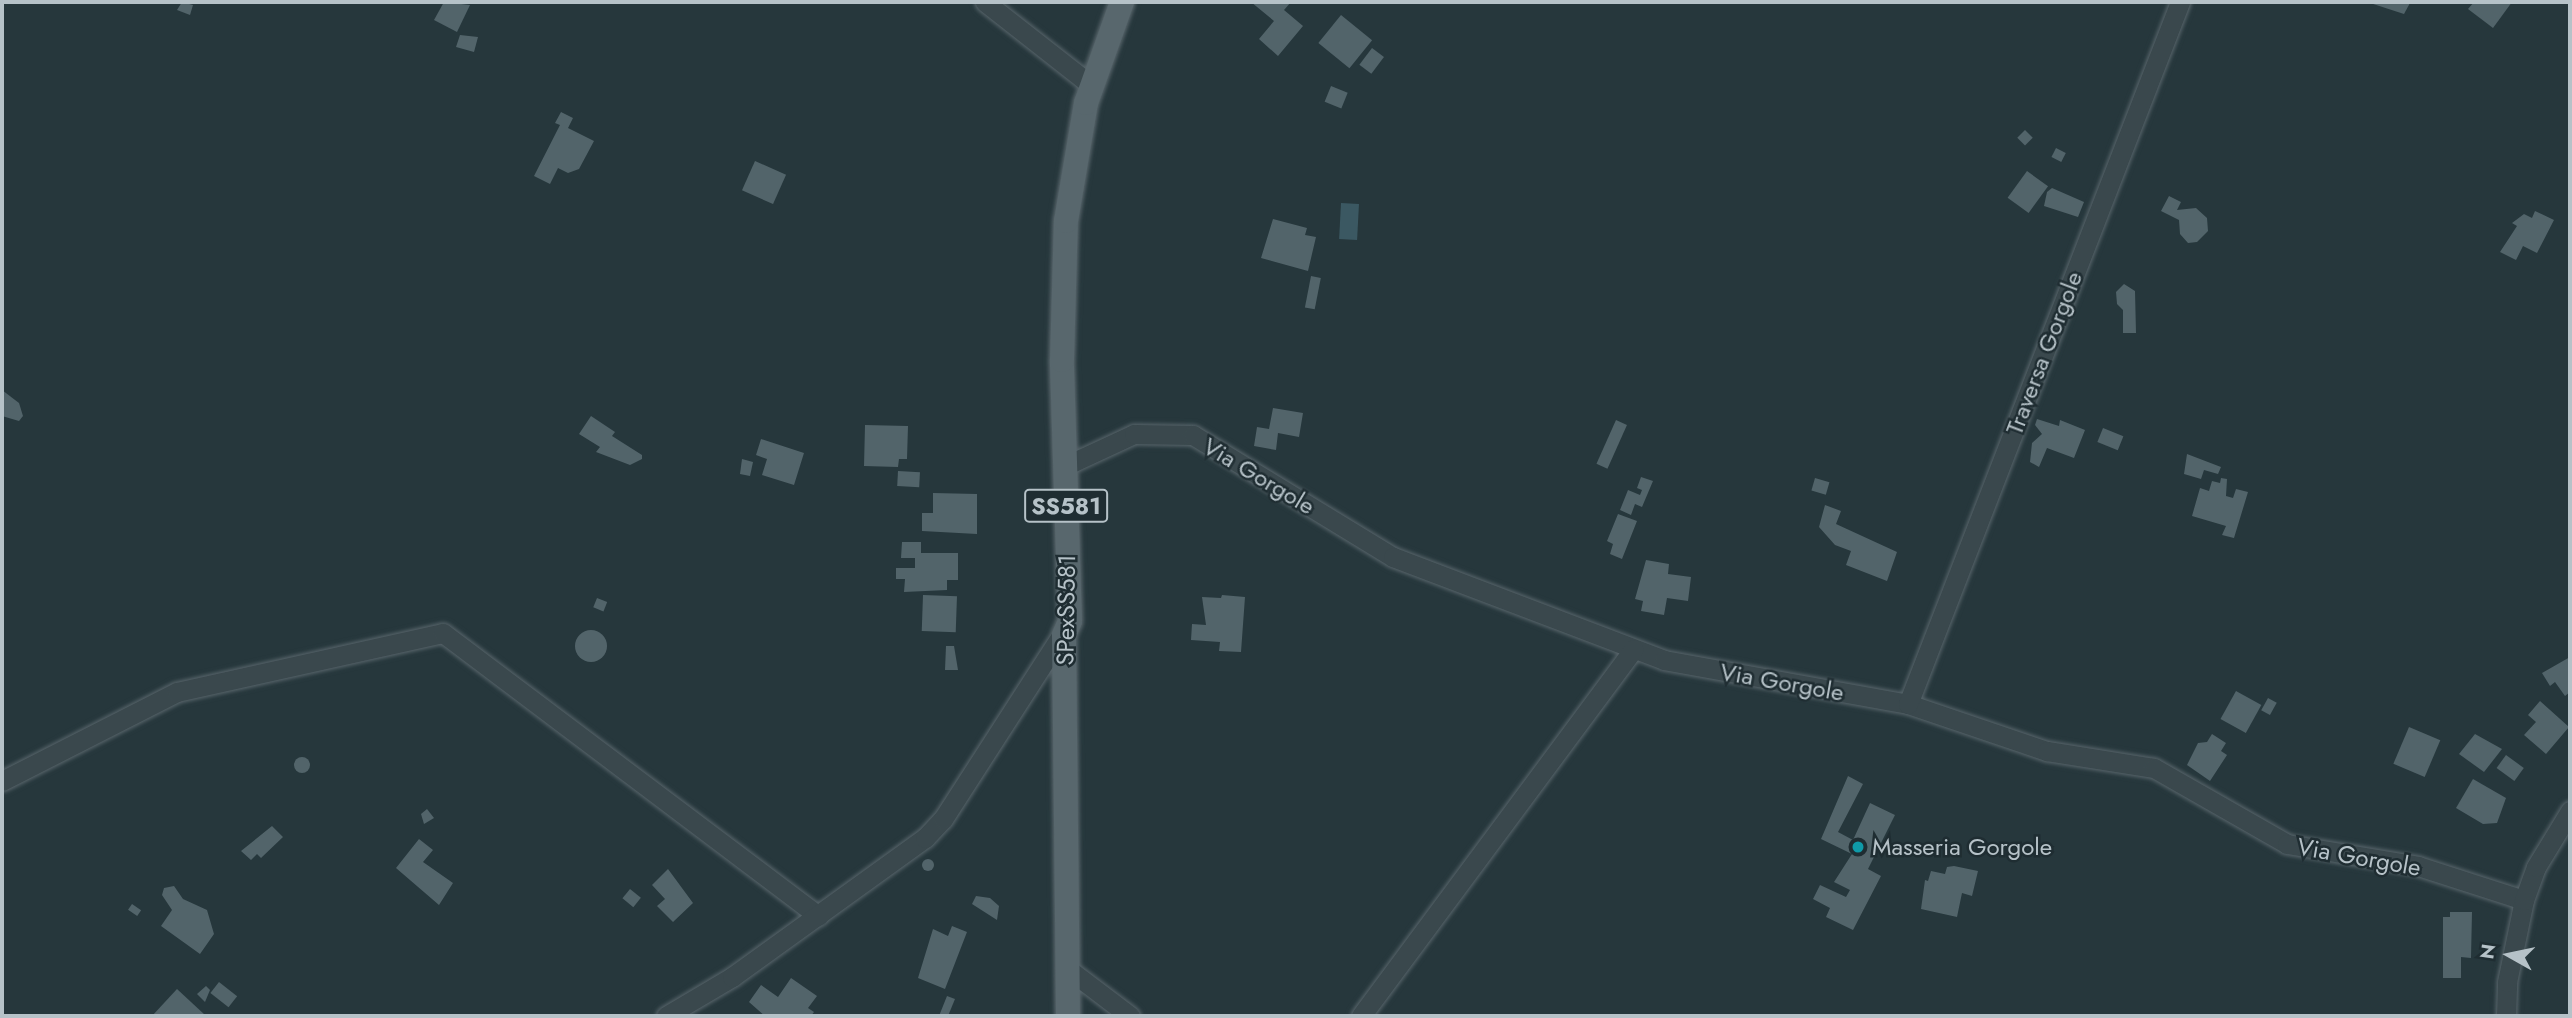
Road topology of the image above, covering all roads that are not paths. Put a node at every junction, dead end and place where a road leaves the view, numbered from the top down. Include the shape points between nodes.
1 (985, 2) edge
2 (1122, 2) edge
3 (2180, 2) edge
4 (1092, 86) junction
5 (1065, 466) junction
6 (1070, 621) junction
7 (1634, 649) junction
8 (1908, 704) junction
9 (2, 781) edge
10 (2570, 811) edge
11 (2524, 900) junction
12 (818, 916) junction
13 (1068, 969) junction
14 (666, 1016) edge
15 (1069, 1016) edge
16 (1129, 1016) edge
17 (1361, 1016) edge
18 (2506, 1016) edge

1 - 4 street
2 - 4 main road, SPexSS581 / SS581
3 - 8 street, Traversa Gorgole
4 - 5 main road, SPexSS581 / SS581 via 1066,221
5 - 6 main road, SPexSS581 / SS581
5 - 7 street, Via Gorgole via 1134,434 1193,435 1393,557
6 - 12 street via 943,819 925,838
6 - 13 main road, SPexSS581 / SS581 via 1064,635
7 - 8 street, Via Gorgole via 1664,660
7 - 17 street
8 - 11 street, Via Gorgole via 2047,751 2154,768 2287,844 2418,866
9 - 12 street via 177,692 443,633
10 - 11 street via 2536,867
11 - 18 street via 2507,982
12 - 14 street via 733,977
13 - 15 main road, SPexSS581 / SS581
13 - 16 street

